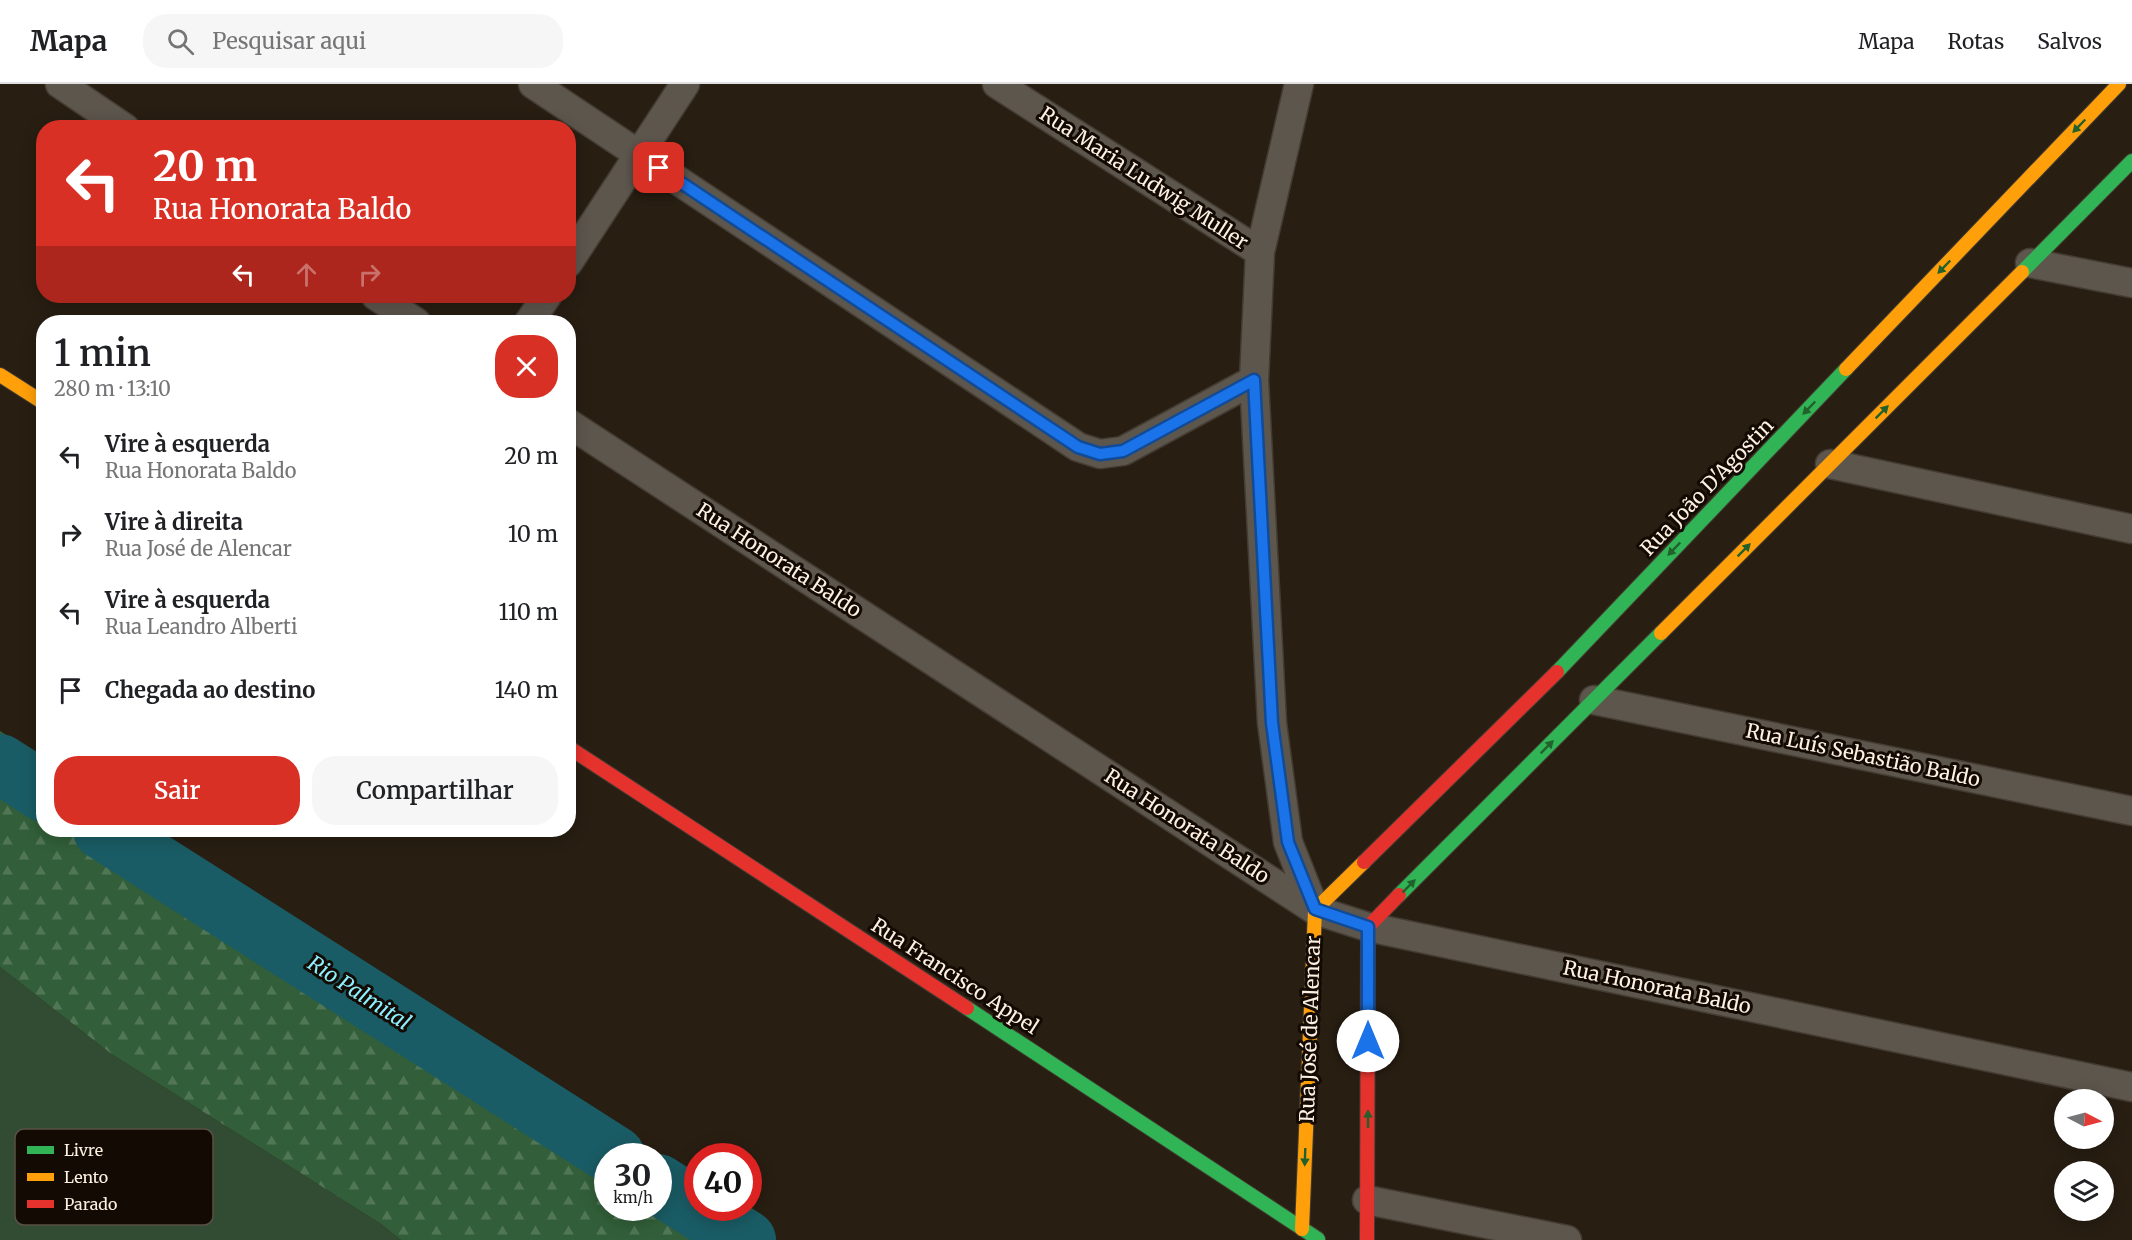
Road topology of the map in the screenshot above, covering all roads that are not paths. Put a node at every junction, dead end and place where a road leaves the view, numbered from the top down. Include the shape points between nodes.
1 (60, 84) edge
2 (532, 84) edge
3 (685, 84) edge
4 (997, 84) edge
5 (1299, 84) edge
6 (2119, 84) edge
7 (113, 120) edge
8 (639, 154) junction
9 (2132, 161) edge
10 (576, 250) edge
11 (1260, 252) junction
12 (2031, 263) junction
13 (2132, 283) edge
14 (387, 303) edge
15 (405, 315) edge
16 (0, 375) edge
17 (1254, 380) junction
18 (36, 398) edge
19 (576, 428) edge
20 (1830, 464) junction
21 (2132, 529) edge
22 (1594, 700) junction
23 (576, 752) edge
24 (2132, 811) edge
25 (1315, 909) junction
26 (1368, 927) junction
27 (2132, 1087) edge
28 (1367, 1200) junction
29 (1302, 1229) junction
30 (1319, 1240) edge
31 (1367, 1240) edge
32 (1567, 1240) edge

1 - 7 street
2 - 8 street
3 - 8 street
4 - 11 street, Rua Maria Ludwig Muller
5 - 11 street, Rua José de Alencar
6 -> 25 street, Rua João D'Agostin via 1539,690
8 - 10 street
8 - 17 street via 1078,447 1100,454 1123,451
9 - 12 street
11 - 17 street, Rua José de Alencar
12 - 13 street
20 -> 12 street
14 - 15 street
16 - 18 street
17 - 25 street, Rua José de Alencar via 1272,723 1288,842
19 - 25 street, Rua Honorata Baldo
20 - 21 street
22 -> 20 street
22 - 24 street, Rua Luís Sebastião Baldo
26 -> 22 street
23 - 29 street, Rua Francisco Appel
25 - 26 street, Rua Honorata Baldo
25 -> 29 street, Rua José de Alencar
26 - 27 street, Rua Honorata Baldo
28 -> 26 street
28 - 31 street
28 - 32 street
29 - 30 street, Rua Francisco Appel

